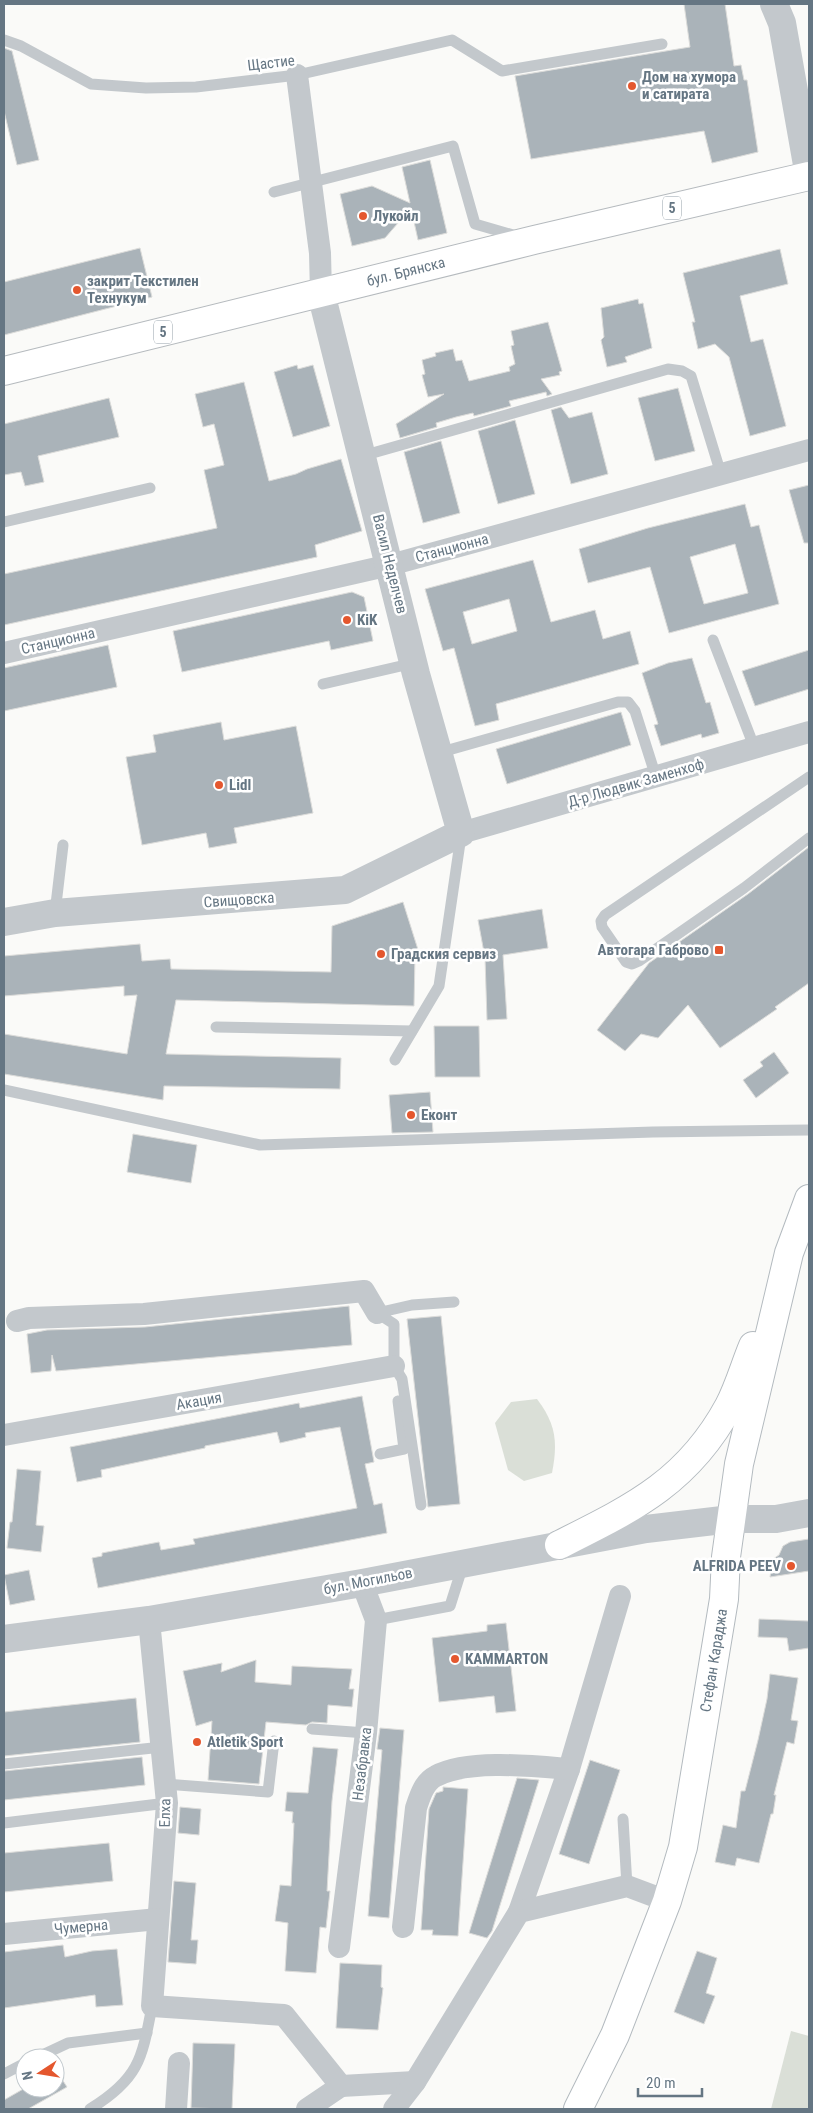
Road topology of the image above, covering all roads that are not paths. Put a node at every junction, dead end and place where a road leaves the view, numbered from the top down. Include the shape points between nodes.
1 (780, 10) edge
2 (4, 40) edge
3 (662, 44) dead end
4 (297, 75) junction
5 (809, 176) edge
6 (311, 183) junction
7 (274, 192) dead end
8 (534, 240) junction
9 (321, 293) junction
10 (4, 371) edge
11 (809, 450) edge
12 (362, 456) junction
13 (720, 474) junction
14 (150, 488) dead end
15 (4, 522) edge
16 (390, 565) junction
17 (713, 640) dead end
18 (4, 653) edge
19 (414, 664) junction
20 (323, 684) dead end
21 (809, 732) edge
22 (755, 749) junction
23 (438, 753) junction
24 (656, 777) junction
25 (809, 777) edge
26 (461, 833) junction
27 (809, 838) edge
28 (64, 845) dead end
29 (55, 913) junction
30 (4, 922) edge
31 (216, 1027) dead end
32 (412, 1031) junction
33 (394, 1060) dead end
34 (4, 1090) edge
35 (809, 1130) edge
36 (809, 1199) edge
37 (789, 1253) junction
38 (454, 1302) dead end
39 (377, 1313) junction
40 (16, 1321) dead end
41 (394, 1366) junction
42 (4, 1435) edge
43 (380, 1454) dead end
44 (421, 1505) dead end
45 (809, 1513) edge
46 (731, 1519) junction
47 (559, 1546) junction
48 (464, 1563) junction
49 (362, 1583) junction
50 (620, 1596) dead end
51 (149, 1620) junction
52 (376, 1620) junction
53 (4, 1639) edge
54 (312, 1729) dead end
55 (366, 1733) junction
56 (274, 1741) dead end
57 (162, 1747) junction
58 (4, 1764) edge
59 (568, 1769) junction
60 (166, 1794) junction
61 (623, 1818) dead end
62 (4, 1823) edge
63 (627, 1886) junction
64 (668, 1901) junction
65 (519, 1912) junction
66 (158, 1920) junction
67 (403, 1927) dead end
68 (4, 1934) edge
69 (339, 1947) dead end
70 (152, 2006) junction
71 (146, 2033) junction
72 (56, 2048) edge
73 (179, 2063) dead end
74 (415, 2082) junction
75 (341, 2086) junction
76 (90, 2109) edge
77 (176, 2109) edge
78 (307, 2109) edge
79 (394, 2109) edge
80 (578, 2109) edge

1 - 5 street
2 - 4 lane, Щастие via 91,84 196,87
3 - 4 lane, Щастие via 502,71 452,40
4 - 6 street
5 - 8 main road, бул. Брянска / 5
6 - 7 lane
6 - 8 lane via 453,146 475,224
6 - 9 street via 320,253
8 - 9 main road, бул. Брянска / 5
9 - 10 main road, бул. Брянска / 5
9 - 12 street, Васил Неделчев
11 - 13 street, Станционна
12 - 13 lane via 668,369 691,376
12 - 16 street, Васил Неделчев
13 - 16 street, Станционна
14 - 15 lane
16 - 18 street, Станционна
16 - 19 street, Васил Неделчев
17 - 22 lane
19 - 20 lane
19 - 23 street, Васил Неделчев
21 - 22 street, Д-р Людвик Заменхоф
22 - 24 street, Д-р Людвик Заменхоф
23 - 24 lane via 618,702 628,702 635,711
23 - 26 street, Васил Неделчев
24 - 26 street, Д-р Людвик Заменхоф
25 - 27 lane via 605,915 602,927 626,962 639,961
26 - 29 street, Свищовска via 345,890
26 - 32 lane via 439,986
28 - 29 lane
29 - 30 street, Свищовска
31 - 32 lane
32 - 33 lane
34 - 35 lane via 260,1146 643,1132
36 - 37 main road, Стефан Караджа
37 - 46 main road, Стефан Караджа via 739,1464
37 - 47 main road via 730,1404 701,1448 651,1496
38 - 39 lane via 412,1305
39 - 40 street via 364,1290 144,1314
39 - 41 lane via 394,1324
41 - 42 street, Акация
41 - 43 lane via 404,1449
41 - 44 lane via 402,1379
45 - 46 street, бул. Могильов via 776,1519
46 - 47 street, бул. Могильов via 646,1529
46 - 64 main road, Стефан Караджа via 724,1598 684,1837
47 - 48 street, бул. Могильов
48 - 49 street, бул. Могильов
48 - 52 lane via 450,1606
49 - 51 street, бул. Могильов
49 - 52 street, Незабравка
50 - 59 street
51 - 53 street, бул. Могильов
51 - 57 street, Елха
52 - 55 street, Незабравка
54 - 55 lane
55 - 69 street, Незабравка
56 - 60 lane via 268,1792
57 - 58 lane
57 - 60 street, Елха
59 - 65 street
59 - 67 street via 519,1764 456,1769 434,1777 422,1790 416,1808
60 - 62 lane
60 - 66 street, Елха
61 - 63 lane
63 - 64 street
63 - 65 street
64 - 80 main road, Стефан Караджа via 615,2035
65 - 74 street
66 - 68 street, Чумерна
66 - 70 street, Елха
70 - 71 lane
70 - 75 street via 284,2015
71 - 72 lane via 68,2042
71 - 76 lane via 137,2067 110,2097
73 - 77 street
74 - 75 street
74 - 79 street
75 - 78 street

